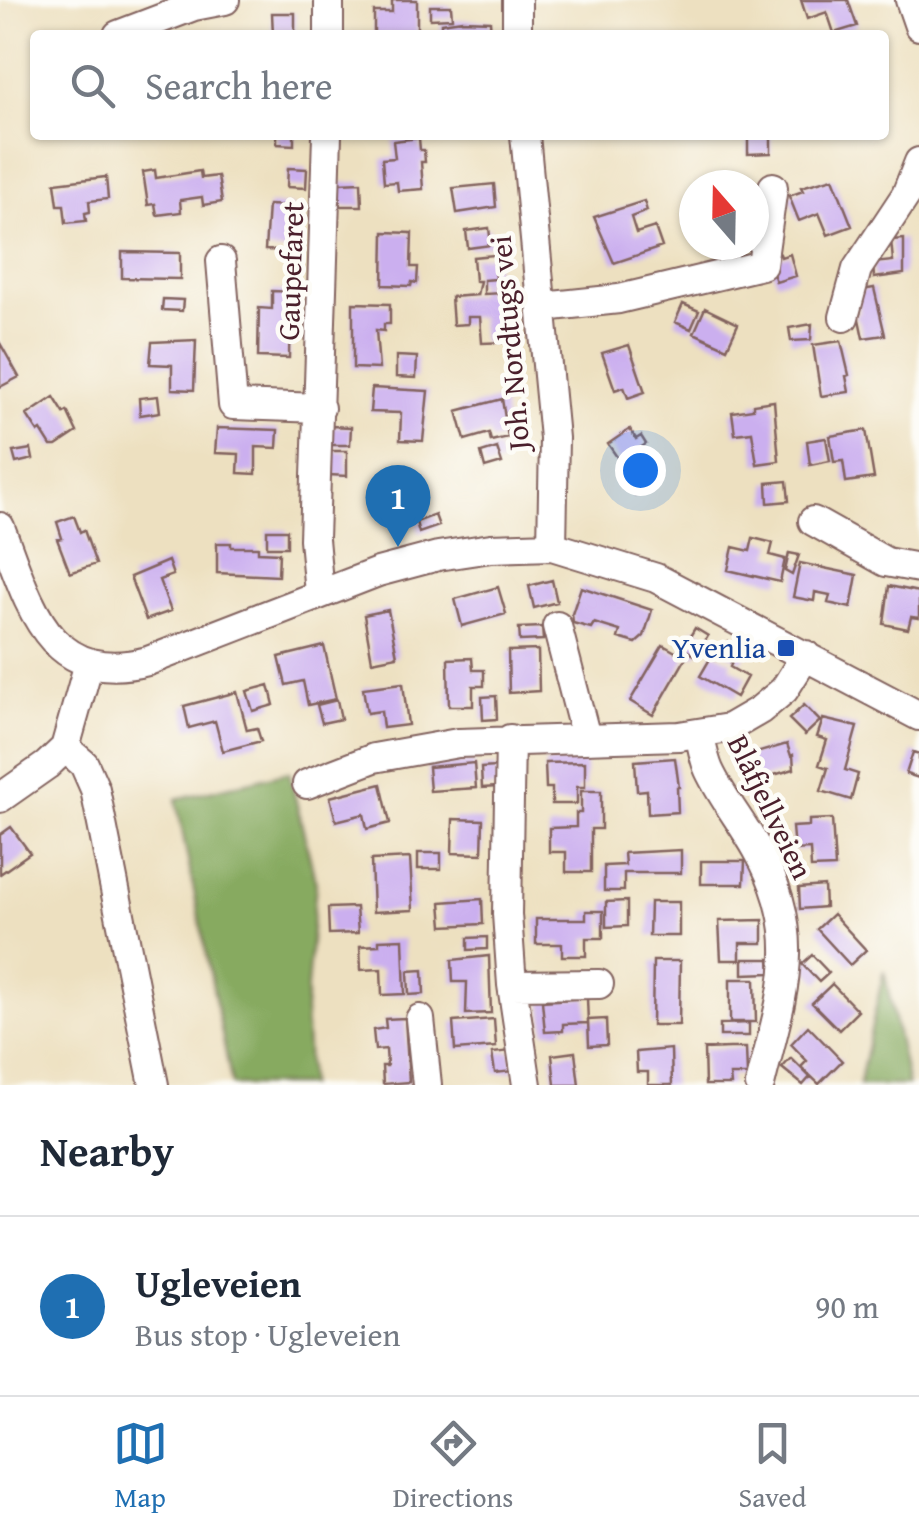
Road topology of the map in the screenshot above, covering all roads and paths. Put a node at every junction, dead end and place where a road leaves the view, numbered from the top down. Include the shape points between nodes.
1 (224, 0) edge
2 (329, 0) edge
3 (517, 0) edge
4 (910, 0) edge
5 (919, 26) edge
6 (131, 30) edge
7 (329, 30) edge
8 (517, 30) edge
9 (327, 140) edge
10 (526, 140) edge
11 (919, 162) edge
12 (773, 187) dead end
13 (220, 260) dead end
14 (543, 306) junction
15 (844, 317) dead end
16 (320, 408) junction
17 (813, 521) dead end
18 (0, 527) edge
19 (552, 546) junction
20 (919, 568) edge
21 (318, 593) junction
22 (557, 626) dead end
23 (806, 655) junction
24 (89, 663) junction
25 (919, 716) edge
26 (699, 733) junction
27 (586, 738) junction
28 (510, 740) junction
29 (64, 748) junction
30 (308, 784) dead end
31 (0, 798) edge
32 (600, 984) dead end
33 (512, 985) junction
34 (420, 1019) dead end
35 (154, 1085) edge
36 (427, 1085) edge
37 (527, 1085) edge
38 (760, 1085) edge

1 - 6 street
2 - 7 street
3 - 8 street
4 - 5 street
9 - 16 street, Gaupefaret
10 - 14 street, Joh. Nordtugs vei
11 - 15 street via 857,269
12 - 14 street via 762,265 619,299
13 - 16 street, Gaupefaret via 233,405
14 - 19 street, Joh. Nordtugs vei via 554,438
16 - 21 street, Gaupefaret
17 - 20 street via 886,562
18 - 24 street via 39,622 58,647
19 - 21 street via 438,556
19 - 23 street via 656,578
21 - 24 street via 148,661 115,668
22 - 27 street
23 - 25 street
23 - 26 street via 784,690 760,710 728,728
24 - 29 street
26 - 27 street
26 - 38 street, Blåfjellveien via 708,769 757,848 784,917 784,990
27 - 28 street
28 - 30 street via 374,758
28 - 33 street
29 - 31 street
29 - 35 street via 84,764 95,789
32 - 33 street
33 - 37 street
34 - 36 street

